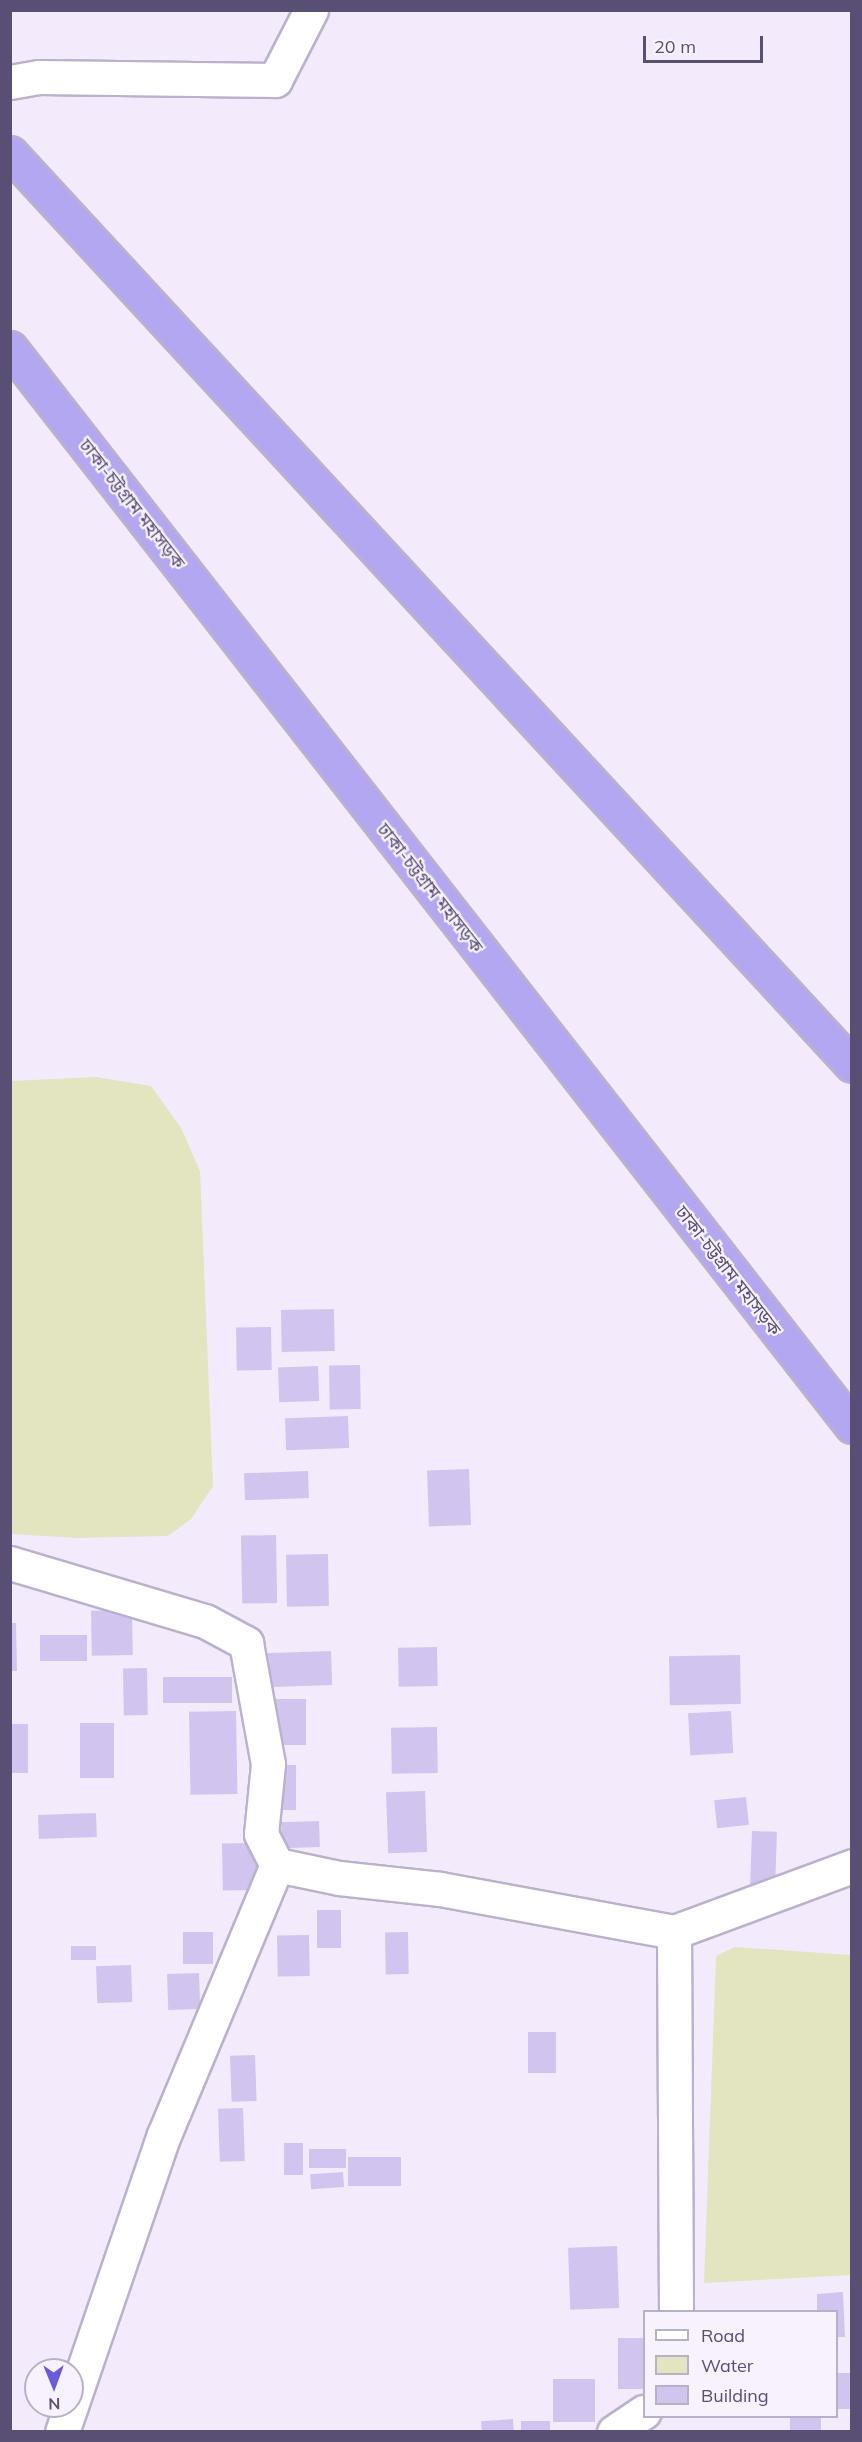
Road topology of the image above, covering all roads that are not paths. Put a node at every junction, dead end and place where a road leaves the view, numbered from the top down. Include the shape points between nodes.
1 (311, 10) edge
2 (10, 82) edge
3 (10, 153) edge
4 (10, 348) edge
5 (852, 1065) edge
6 (852, 1426) edge
7 (10, 1563) edge
8 (277, 1865) junction
9 (852, 1866) edge
10 (674, 1932) junction
11 (676, 2310) edge
12 (84, 2366) edge
13 (643, 2413) edge
14 (614, 2432) edge

1 - 2 street via 275,80 39,77
3 - 5 highway
4 - 6 highway, ঢাকা-চট্টগ্রাম মহাসড়ক
7 - 8 street via 205,1621 246,1643 268,1764 261,1834
8 - 10 street via 339,1878 440,1888
8 - 12 street via 164,2135
9 - 10 street
10 - 11 street
13 - 14 street

